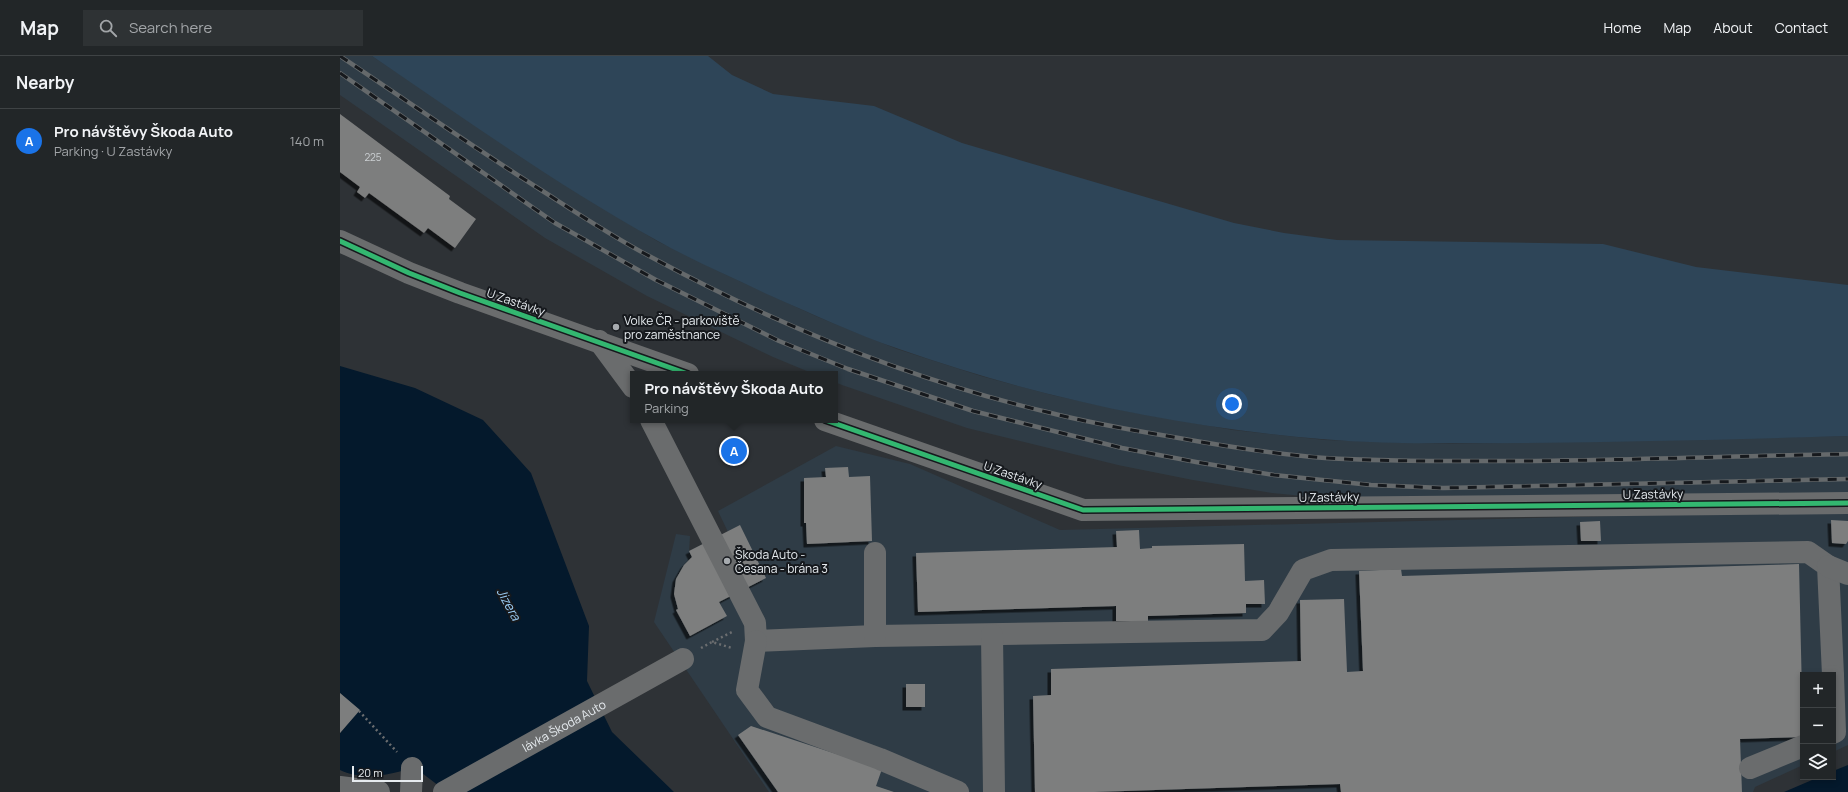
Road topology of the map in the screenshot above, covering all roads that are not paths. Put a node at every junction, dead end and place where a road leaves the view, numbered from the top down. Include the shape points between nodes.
1 (340, 241) edge
2 (599, 341) junction
3 (680, 371) edge
4 (630, 382) edge
5 (653, 423) edge
6 (834, 423) edge
7 (1848, 503) edge
8 (875, 554) dead end
9 (1838, 570) edge
10 (992, 635) junction
11 (875, 636) junction
12 (755, 647) junction
13 (682, 659) road end
14 (1833, 672) edge
15 (1836, 704) edge
16 (1839, 731) edge
17 (1800, 747) edge
18 (412, 768) road end
19 (1750, 768) dead end
20 (340, 786) edge
21 (379, 792) edge
22 (411, 792) edge
23 (444, 792) edge
24 (958, 792) edge
25 (994, 792) edge

1 - 2 street, U Zastávky via 460,293
2 - 3 street, U Zastávky
2 - 4 street
5 - 12 street via 755,623
6 - 7 street, U Zastávky via 1083,510
8 - 11 street
9 - 10 street via 1808,552 1331,560 1303,570 1278,613 1262,630
9 - 14 street
10 - 11 street
10 - 25 street
11 - 12 street
12 - 24 street via 747,690 766,717 880,759
13 - 23 street, lávka Škoda Auto
15 - 16 street
17 - 19 street
18 - 22 street
20 - 21 street

